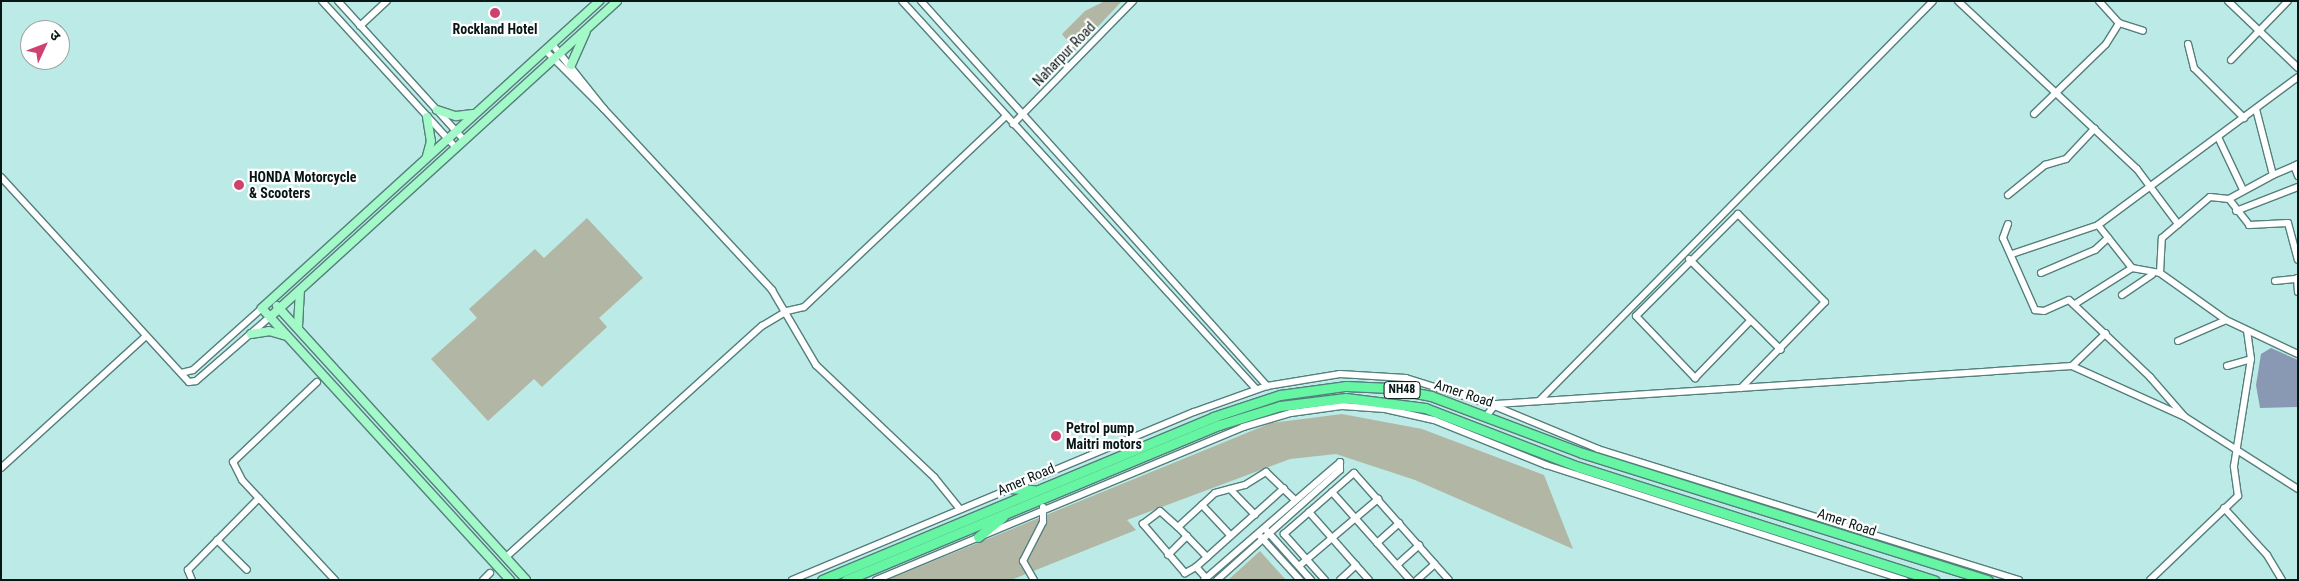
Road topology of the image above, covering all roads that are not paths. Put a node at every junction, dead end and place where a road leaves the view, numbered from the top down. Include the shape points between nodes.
1 (322, 1) edge
2 (338, 1) edge
3 (387, 1) edge
4 (599, 1) edge
5 (616, 1) edge
6 (902, 1) edge
7 (921, 1) edge
8 (1133, 1) edge
9 (1933, 1) edge
10 (1958, 1) edge
11 (2099, 1) edge
12 (2228, 1) edge
13 (2288, 1) edge
14 (2119, 22) junction
15 (360, 26) junction
16 (589, 26) junction
17 (2144, 31) dead end
18 (2259, 32) junction
19 (552, 44) junction
20 (2188, 44) dead end
21 (545, 50) junction
22 (560, 52) junction
23 (554, 59) junction
24 (2231, 60) dead end
25 (571, 65) junction
26 (2298, 68) edge
27 (2298, 77) edge
28 (2053, 95) junction
29 (604, 109) junction
30 (2256, 109) junction
31 (437, 110) junction
32 (478, 111) junction
33 (1022, 114) junction
34 (2034, 114) dead end
35 (426, 117) junction
36 (1006, 117) junction
37 (2244, 118) junction
38 (1013, 124) junction
39 (2095, 128) junction
40 (456, 132) junction
41 (2218, 136) junction
42 (447, 140) junction
43 (464, 140) junction
44 (456, 148) junction
45 (425, 160) junction
46 (2296, 165) edge
47 (2273, 175) junction
48 (2298, 176) edge
49 (1, 177) edge
50 (2298, 186) edge
51 (2152, 187) junction
52 (2243, 190) junction
53 (2008, 195) dead end
54 (2229, 199) junction
55 (2236, 211) junction
56 (2008, 224) dead end
57 (2178, 224) junction
58 (2098, 225) junction
59 (2108, 238) junction
60 (2012, 254) junction
61 (1689, 259) junction
62 (2298, 260) edge
63 (2132, 268) junction
64 (2160, 272) junction
65 (2041, 274) dead end
66 (2152, 275) junction
67 (2296, 278) edge
68 (2275, 281) dead end
69 (302, 288) junction
70 (2298, 292) edge
71 (2122, 294) dead end
72 (271, 300) junction
73 (2075, 304) junction
74 (262, 308) junction
75 (279, 308) junction
76 (787, 311) junction
77 (270, 317) junction
78 (2226, 320) junction
79 (1750, 321) junction
80 (299, 330) junction
81 (2247, 332) junction
82 (251, 334) junction
83 (2106, 334) junction
84 (146, 336) junction
85 (288, 336) junction
86 (2178, 341) dead end
87 (1781, 350) junction
88 (2298, 354) edge
89 (2251, 359) junction
90 (330, 364) junction
91 (2072, 366) junction
92 (2227, 366) dead end
93 (321, 372) junction
94 (181, 374) junction
95 (317, 382) dead end
96 (1267, 386) junction
97 (1741, 388) junction
98 (1256, 389) junction
99 (1539, 401) junction
100 (1492, 405) junction
101 (1487, 415) junction
102 (1521, 417) junction
103 (2185, 417) junction
104 (1516, 427) junction
105 (2238, 449) junction
106 (1535, 455) junction
107 (1, 468) edge
108 (1662, 473) junction
109 (1009, 488) junction
110 (1284, 488) junction
111 (1230, 489) junction
112 (2298, 489) edge
113 (1037, 490) junction
114 (1332, 492) junction
115 (259, 498) junction
116 (1294, 499) junction
117 (1378, 499) junction
118 (1202, 505) junction
119 (1042, 507) junction
120 (959, 508) junction
121 (2224, 508) junction
122 (1010, 510) junction
123 (1308, 512) junction
124 (1255, 515) junction
125 (1355, 519) junction
126 (1817, 522) junction
127 (1400, 523) junction
128 (1263, 526) junction
129 (1178, 527) junction
130 (1257, 532) junction
131 (1269, 533) junction
132 (1187, 536) junction
133 (1231, 536) junction
134 (978, 537) junction
135 (1263, 539) junction
136 (217, 540) junction
137 (1332, 540) junction
138 (1377, 543) junction
139 (1419, 546) junction
140 (1918, 548) junction
141 (1168, 555) junction
142 (1912, 557) junction
143 (506, 558) junction
144 (1207, 558) junction
145 (1307, 560) junction
146 (1435, 564) junction
147 (1356, 565) junction
148 (1398, 565) junction
149 (1299, 566) junction
150 (1196, 567) junction
151 (1965, 568) junction
152 (247, 570) dead end
153 (490, 573) dead end
154 (1205, 579) edge
155 (192, 580) edge
156 (335, 580) edge
157 (483, 580) edge
158 (510, 580) edge
159 (526, 580) edge
160 (792, 580) edge
161 (822, 580) edge
162 (846, 580) edge
163 (876, 580) edge
164 (1034, 580) edge
165 (1218, 580) edge
166 (1300, 580) edge
167 (1311, 580) edge
168 (1325, 580) edge
169 (1340, 580) edge
170 (1369, 580) edge
171 (1410, 580) edge
172 (1417, 580) edge
173 (1449, 580) edge
174 (1905, 580) edge
175 (1934, 580) edge
176 (1988, 580) edge
177 (2019, 580) edge
178 (2150, 580) edge
179 (2282, 580) edge

1 - 35 street
2 - 15 street
3 - 15 street
4 - 19 main road
5 - 16 main road
6 - 36 street
7 - 33 street
8 - 33 street, Naharpur Road
9 - 99 street
10 - 28 street
11 - 14 street
12 - 18 street
13 - 18 street
14 - 17 street
14 - 28 street via 2106,44
15 - 31 street
16 - 22 main road
16 - 25 main road
18 - 24 street
18 - 26 street
19 - 21 main road
19 - 22 street
20 - 37 street via 2194,68
21 - 23 street
21 - 32 main road
22 - 23 main road
22 - 25 street
23 - 29 street
23 - 43 main road
25 - 29 street
27 - 30 street
28 - 34 street
28 - 39 street
29 - 76 street
30 - 37 street
30 - 47 street
31 - 32 main road via 464,116
31 - 40 street
32 - 40 main road
33 - 38 street, Naharpur Road
33 - 96 street
35 - 42 street
35 - 45 main road via 431,141
36 - 38 street
36 - 76 street via 804,307
37 - 41 street
38 - 98 street
39 - 51 street
39 - 53 street via 2066,159 2045,165
40 - 42 main road
40 - 43 street
41 - 51 street
41 - 52 street
42 - 44 street
42 - 45 main road
43 - 44 main road
44 - 69 main road
45 - 72 main road
46 - 47 street
46 - 48 street
47 - 52 street
49 - 84 street
50 - 55 street
51 - 57 street
51 - 58 street
52 - 54 street
54 - 55 street
54 - 57 street via 2210,197
55 - 62 street via 2249,225 2288,223
56 - 60 street via 2003,238
57 - 64 street via 2162,238
58 - 59 street
58 - 60 street
59 - 63 street
59 - 65 street via 2095,250
60 - 73 street via 2038,313 2064,299
61 - 79 street
61 - 79 street via 1636,316 1683,368 1695,378 1701,375
61 - 87 street via 1736,213 1824,298 1824,307
63 - 66 street
63 - 73 street
64 - 66 street
64 - 78 street
66 - 71 street
67 - 68 street
67 - 70 street
69 - 75 main road
69 - 80 main road via 296,308
72 - 74 main road
72 - 75 main road
73 - 83 street
74 - 77 main road
74 - 94 street via 193,370
75 - 77 main road
75 - 80 main road
76 - 120 street via 803,349 816,365 934,476
76 - 143 street via 754,332
77 - 82 street
77 - 85 main road
78 - 81 street
78 - 86 street
79 - 87 street
80 - 90 main road
81 - 88 street
81 - 89 street
82 - 85 main road via 269,331
82 - 94 street via 196,381 189,382
83 - 91 street
83 - 103 street
84 - 94 street
84 - 107 street
85 - 93 main road
87 - 97 street
89 - 92 street
89 - 105 street
90 - 93 main road
90 - 143 main road
91 - 97 street
91 - 103 street
93 - 158 main road
95 - 115 street via 235,455 235,471
96 - 98 street
96 - 100 street via 1309,378 1372,374 1406,378
97 - 99 street
98 - 109 street
99 - 100 street
100 - 101 street
100 - 102 street
101 - 104 highway, Amer Road / NH48
101 - 113 highway, Amer Road / NH48 via 1390,388 1317,389 1213,417
102 - 104 highway
102 - 108 street
103 - 105 street
104 - 108 highway, Amer Road / NH48
105 - 112 street via 2266,472
105 - 121 street via 2234,466 2238,496
106 - 119 street via 1406,413 1326,407 1259,421
106 - 122 highway, Amer Road / NH48 via 1425,408 1380,399 1324,399 1219,425
106 - 174 street
106 - 175 highway, Amer Road / NH48
108 - 126 highway, Amer Road / NH48
109 - 113 highway
109 - 120 street
110 - 111 street via 1266,472
110 - 116 street
110 - 124 street
111 - 118 street
111 - 124 street
113 - 161 highway, Amer Road / NH48
114 - 117 street via 1354,473
114 - 123 street
114 - 125 street
115 - 136 street
115 - 156 street
116 - 128 street
116 - 131 street via 1340,462 1340,470
117 - 125 street
117 - 127 street
118 - 129 street
118 - 133 street
119 - 134 street
119 - 164 street via 1043,522 1023,561
120 - 160 street
121 - 178 street
121 - 179 street via 2267,556
122 - 134 highway
122 - 162 highway, Amer Road / NH48
123 - 137 street
123 - 145 street via 1284,534
124 - 133 street
125 - 137 street
125 - 138 street
126 - 140 street
126 - 142 highway, Amer Road / NH48
127 - 138 street
127 - 139 street
128 - 130 street
128 - 131 street
129 - 132 street
129 - 141 street via 1160,511 1142,526
130 - 135 street
130 - 154 street
131 - 135 street
131 - 149 street
132 - 141 street
132 - 144 street
133 - 144 street
134 - 163 street
135 - 165 street
135 - 166 street
136 - 152 street
136 - 155 street via 186,572
137 - 145 street
137 - 147 street
138 - 148 street
139 - 146 street
139 - 148 street
140 - 142 highway
140 - 151 street
141 - 150 street via 1185,573
142 - 151 highway, Amer Road / NH48
143 - 159 main road
144 - 150 street
145 - 149 street
145 - 168 street
146 - 172 street
146 - 173 street
147 - 169 street
147 - 170 street
148 - 171 street
149 - 167 street
150 - 154 street
151 - 176 highway, Amer Road / NH48
151 - 177 street
153 - 157 street

